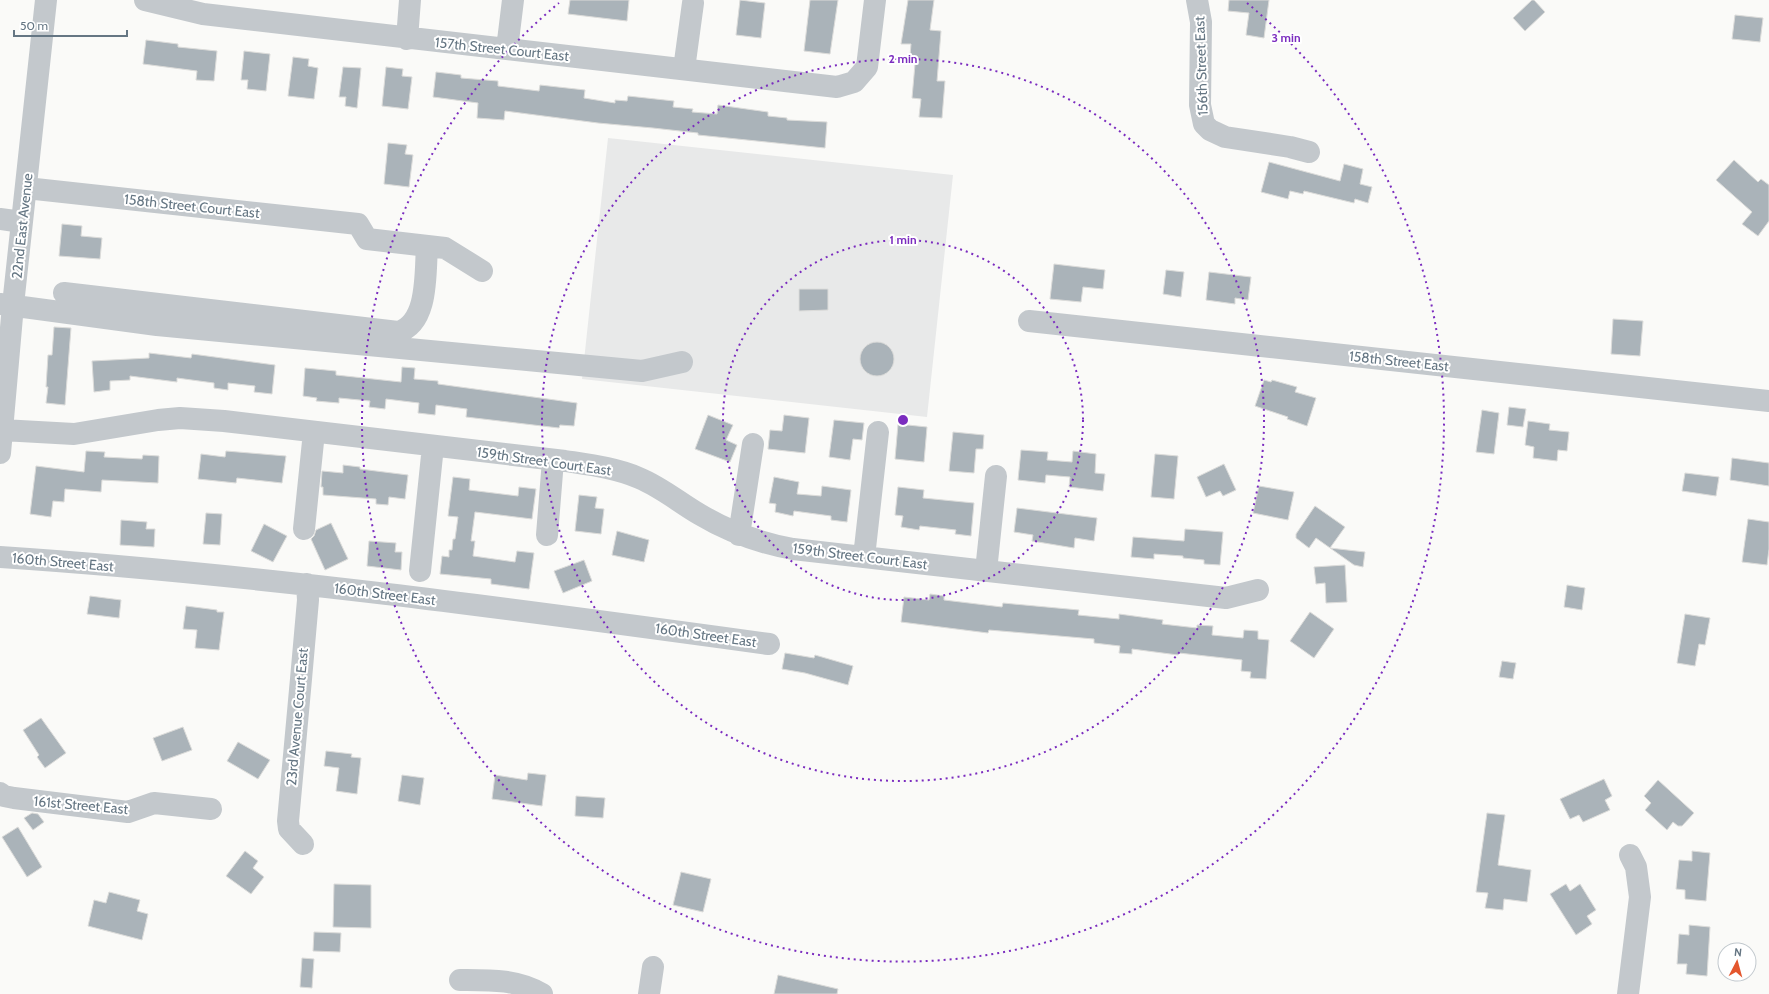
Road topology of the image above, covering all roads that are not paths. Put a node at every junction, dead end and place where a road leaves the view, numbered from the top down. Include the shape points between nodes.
1 (46, 0) edge
2 (145, 0) edge
3 (410, 0) edge
4 (513, 0) edge
5 (875, 0) edge
6 (1197, 0) edge
7 (693, 3) dead end
8 (204, 7) edge
9 (407, 39) junction
10 (507, 49) junction
11 (684, 69) junction
12 (1309, 152) dead end
13 (26, 188) junction
14 (0, 219) edge
15 (22, 222) junction
16 (427, 246) junction
17 (482, 271) dead end
18 (64, 293) dead end
19 (6, 305) edge
20 (1029, 321) dead end
21 (682, 362) dead end
22 (1769, 401) edge
23 (2, 430) junction
24 (314, 432) junction
25 (878, 432) dead end
26 (753, 444) dead end
27 (433, 446) junction
28 (0, 453) edge
29 (553, 460) junction
30 (996, 476) dead end
31 (304, 529) dead end
32 (739, 534) junction
33 (547, 536) dead end
34 (0, 556) edge
35 (864, 557) junction
36 (420, 571) dead end
37 (986, 571) junction
38 (307, 584) junction
39 (1258, 590) dead end
40 (769, 644) dead end
41 (0, 793) edge
42 (211, 809) dead end
43 (302, 844) dead end
44 (1630, 855) dead end
45 (652, 967) dead end
46 (460, 980) dead end
47 (542, 994) edge
48 (649, 994) edge
49 (1628, 994) edge

1 - 13 street, 22nd East Avenue
2 - 8 street, 157th Street Court East
3 - 9 street
4 - 10 street
5 - 11 street, 157th Street Court East via 867,67 854,82 836,87
6 - 12 street, 156th Street East via 1201,22 1200,106 1204,124 1225,137
7 - 11 street
8 - 9 street, 157th Street Court East
9 - 10 street, 157th Street Court East
10 - 11 street, 157th Street Court East
13 - 15 street, 22nd East Avenue
13 - 16 street, 158th Street Court East via 358,224 367,239
14 - 15 street
15 - 19 street, 22nd East Avenue
16 - 17 street via 444,248
16 - 18 street via 420,309 413,323 398,332
19 - 21 street via 157,325 642,371
19 - 23 street, 22nd East Avenue
20 - 22 street, 158th Street East
23 - 24 street, 159th Street Court East via 74,434 180,418
23 - 28 street, 22nd East Avenue
24 - 27 street, 159th Street Court East
24 - 31 street
25 - 35 street
26 - 32 street
27 - 29 street, 159th Street Court East
27 - 36 street
29 - 32 street, 159th Street Court East via 604,467 640,478 699,514
29 - 33 street
30 - 37 street
32 - 35 street, 159th Street Court East via 773,545
34 - 38 street, 160th Street East
35 - 37 street, 159th Street Court East
37 - 39 street, 159th Street Court East via 1226,598
38 - 40 street, 160th Street East
38 - 43 street, 23rd Avenue Court East via 308,600 288,821 289,828
41 - 42 street, 161st Street East via 14,798 128,812 154,803
44 - 49 street via 1636,867 1640,897
45 - 48 street
46 - 47 street via 520,983

